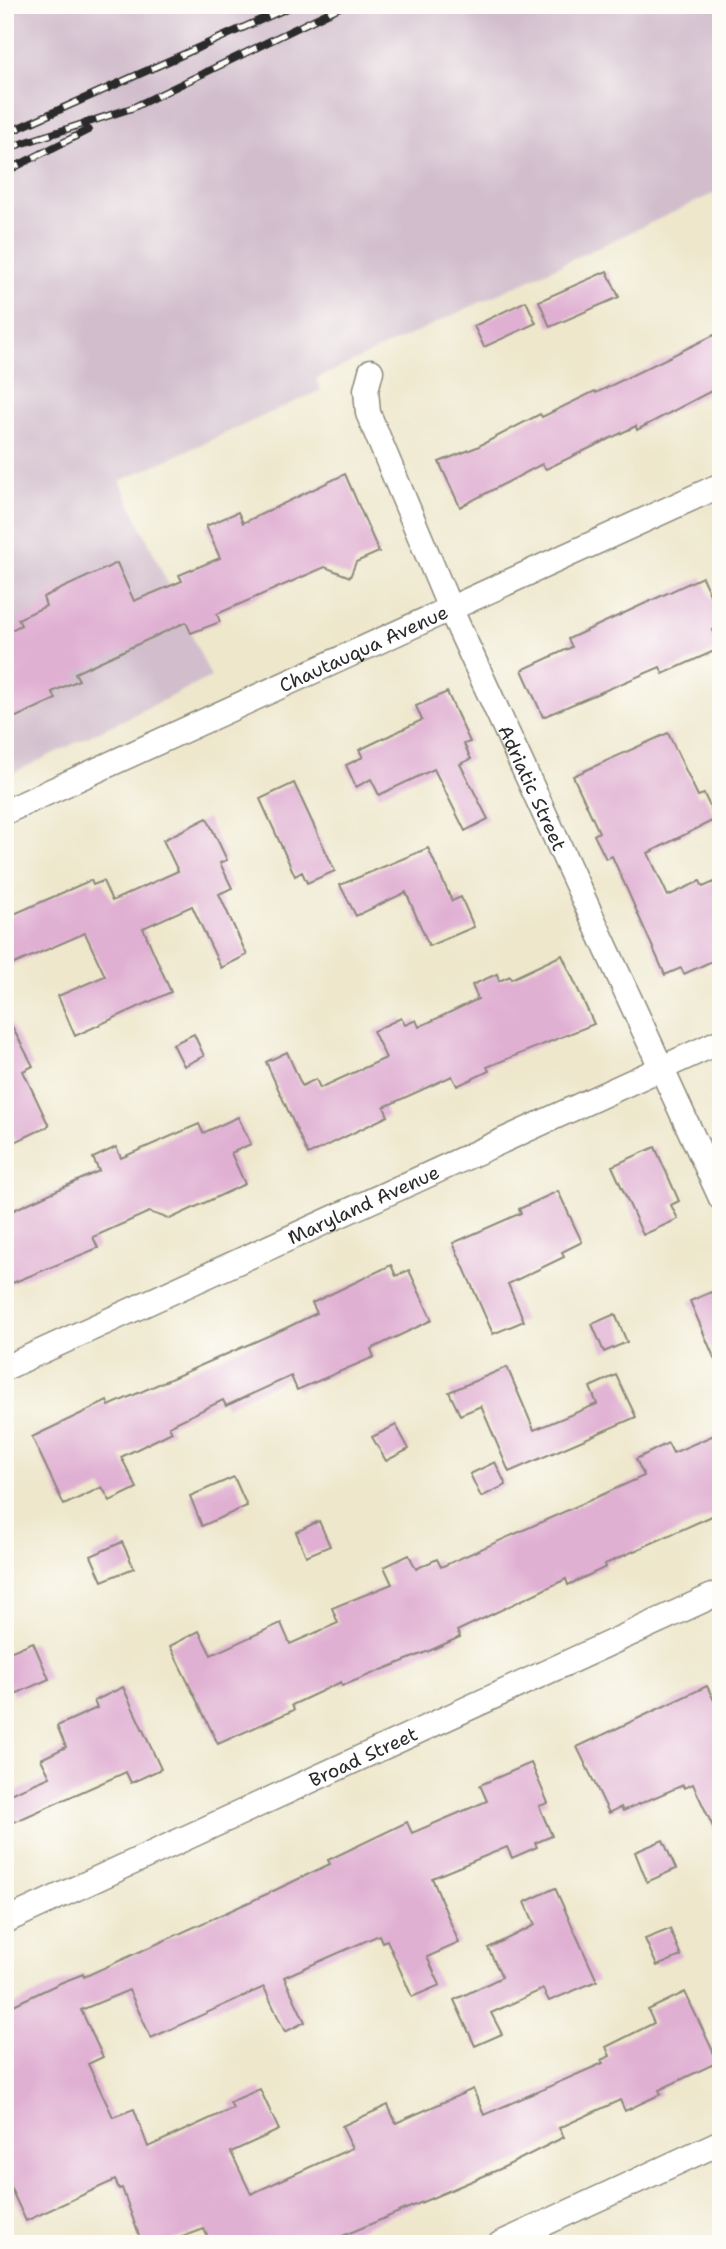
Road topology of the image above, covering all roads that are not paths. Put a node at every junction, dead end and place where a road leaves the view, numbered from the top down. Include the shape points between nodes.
1 (371, 371) dead end
2 (721, 485) edge
3 (449, 606) junction
4 (5, 812) edge
5 (721, 1041) edge
6 (661, 1068) junction
7 (721, 1198) edge
8 (5, 1368) edge
9 (721, 1592) edge
10 (5, 1920) edge
11 (721, 2142) edge
12 (500, 2244) edge

1 - 3 street, Adriatic Street via 366,390 368,413
2 - 3 street, Chautauqua Avenue
3 - 4 street, Chautauqua Avenue
3 - 6 street, Adriatic Street
5 - 6 street, Maryland Avenue
6 - 7 street, Adriatic Street
6 - 8 street, Maryland Avenue
9 - 10 street, Broad Street
11 - 12 street

